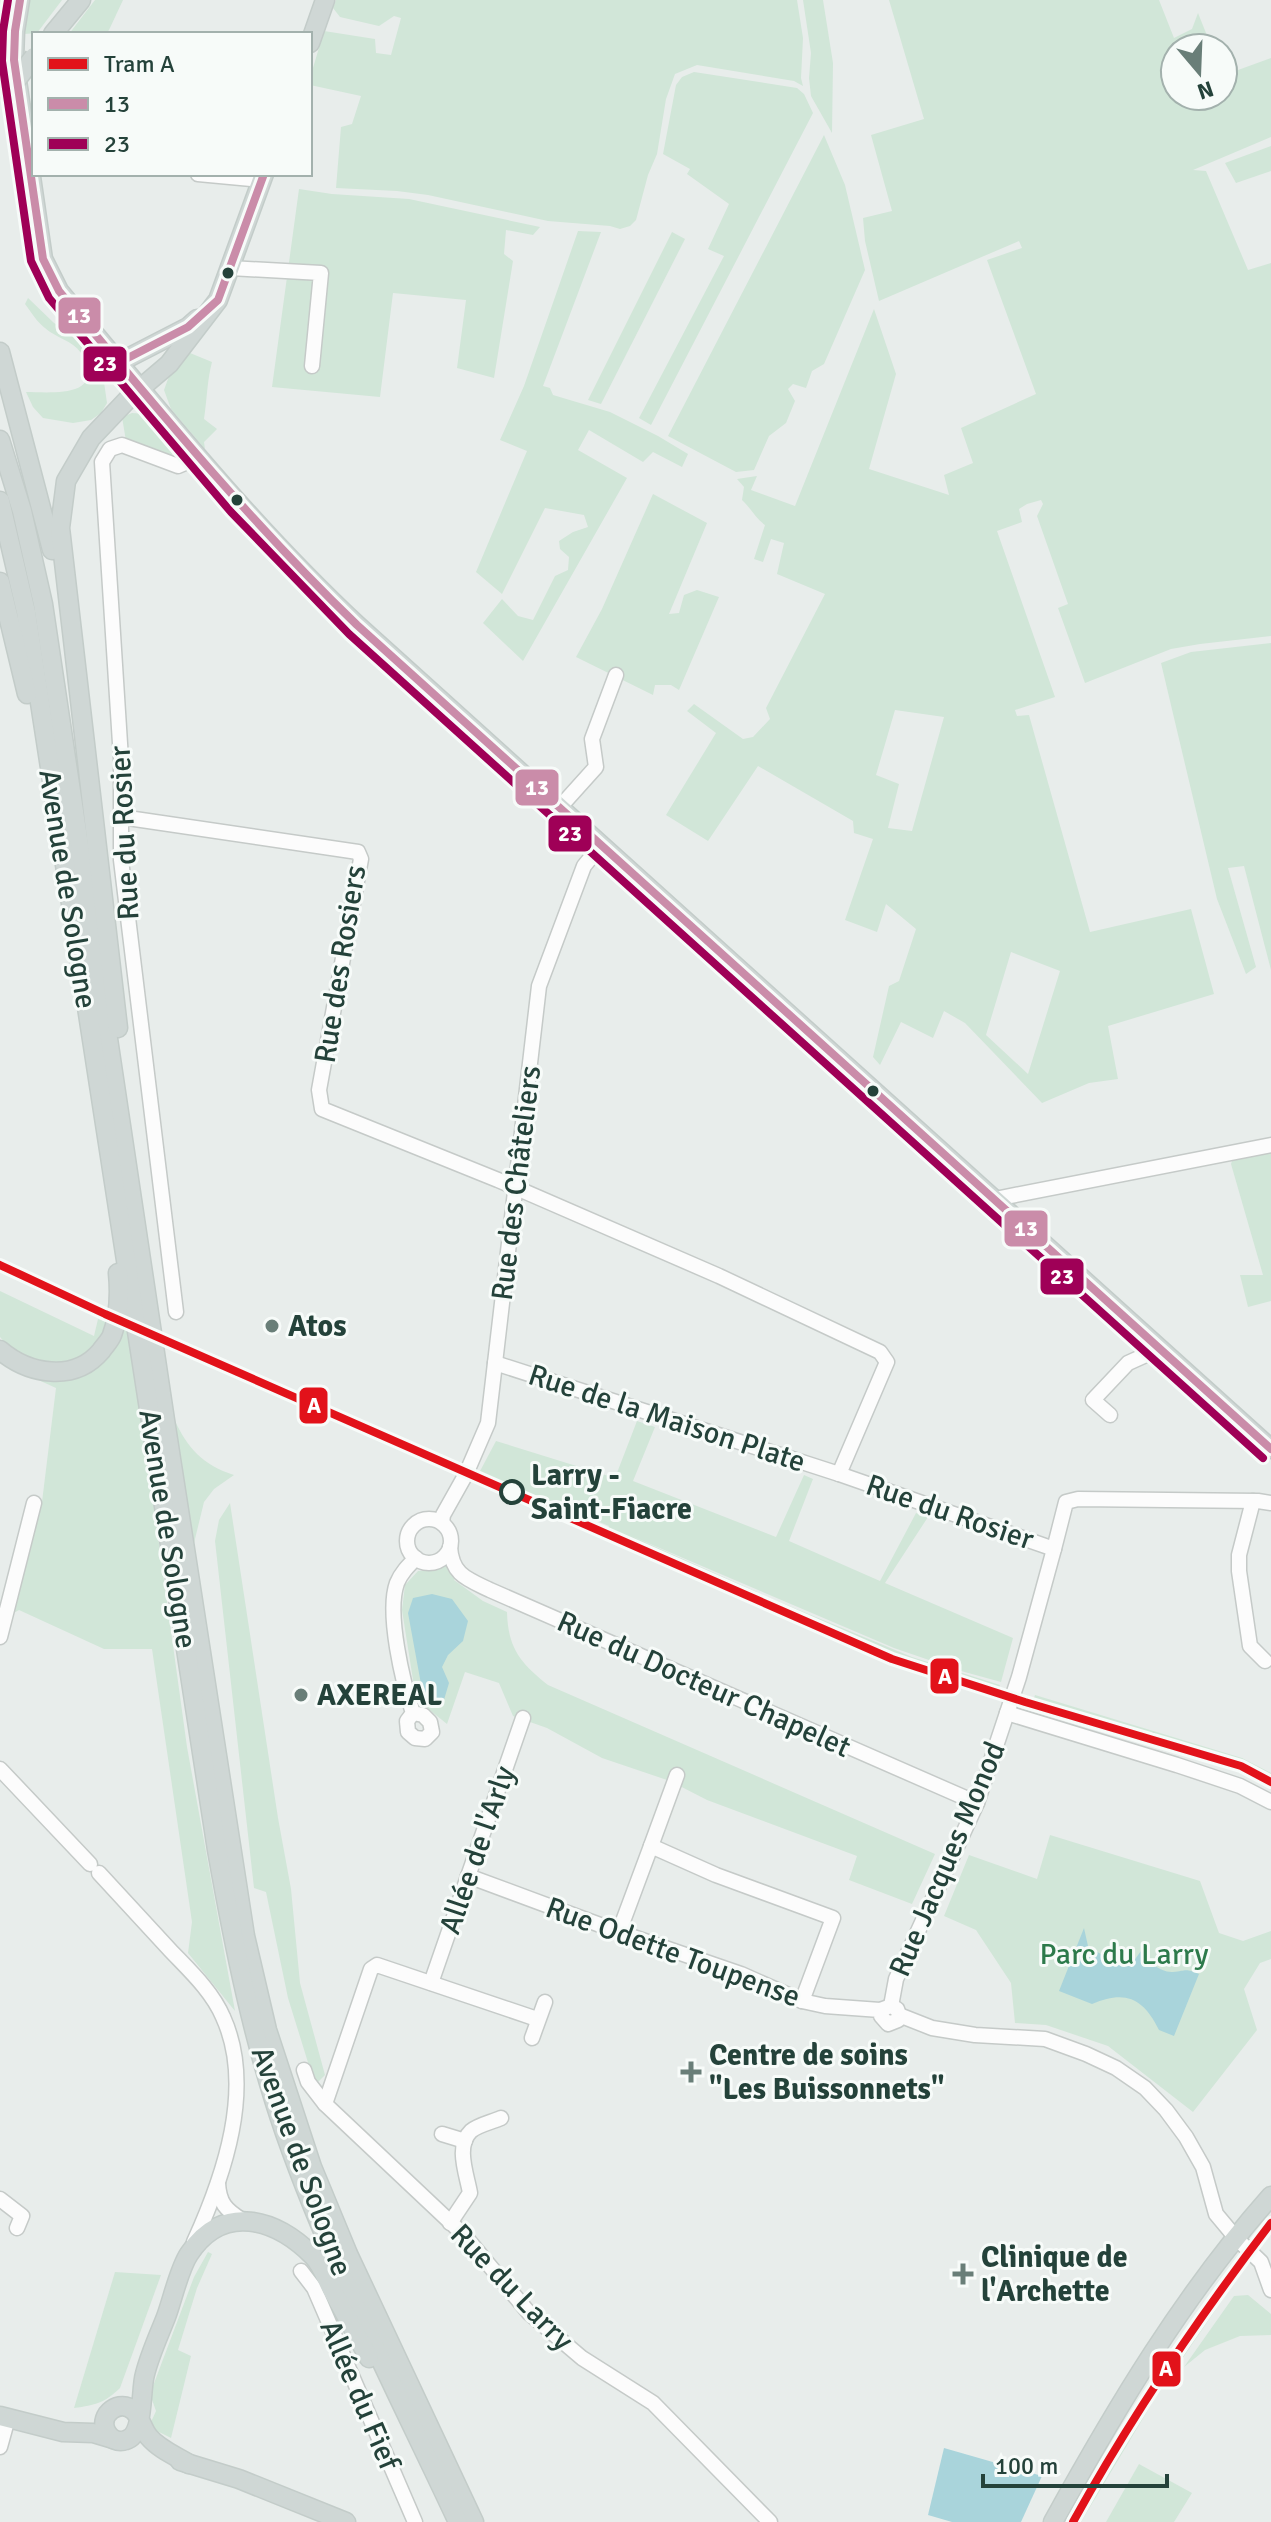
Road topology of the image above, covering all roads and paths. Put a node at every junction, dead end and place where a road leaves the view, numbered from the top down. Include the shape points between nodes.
1 (20, 0) edge
2 (81, 0) edge
3 (325, 0) edge
4 (55, 32) edge
5 (312, 37) edge
6 (32, 60) edge
7 (3, 98) edge
8 (241, 176) edge
9 (263, 177) edge
10 (230, 268) junction
11 (218, 300) junction
12 (0, 352) edge
13 (120, 362) junction
14 (312, 366) dead end
15 (0, 377) edge
16 (141, 388) junction
17 (154, 404) junction
18 (106, 420) junction
19 (0, 440) edge
20 (199, 457) junction
21 (32, 469) junction
22 (0, 501) edge
23 (0, 582) edge
24 (616, 675) dead end
25 (81, 711) junction
26 (54, 806) junction
27 (560, 807) junction
28 (121, 817) junction
29 (601, 845) junction
30 (92, 1036) junction
31 (1271, 1145) edge
32 (514, 1187) junction
33 (995, 1199) junction
34 (176, 1312) dead end
35 (1159, 1349) junction
36 (0, 1350) edge
37 (495, 1363) junction
38 (1110, 1415) dead end
39 (165, 1420) junction
40 (1271, 1449) edge
41 (839, 1474) junction
42 (1253, 1501) junction
43 (34, 1503) dead end
44 (1271, 1503) edge
45 (442, 1523) junction
46 (450, 1547) junction
47 (1054, 1549) junction
48 (416, 1558) junction
49 (0, 1637) edge
50 (1265, 1661) dead end
51 (413, 1713) dead end
52 (1007, 1713) junction
53 (523, 1718) dead end
54 (0, 1769) edge
55 (677, 1775) dead end
56 (1271, 1802) edge
57 (977, 1803) junction
58 (651, 1846) junction
59 (468, 1876) junction
60 (619, 1932) junction
61 (431, 1983) junction
62 (802, 2001) junction
63 (545, 2002) dead end
64 (891, 2010) junction
65 (537, 2019) junction
66 (532, 2038) dead end
67 (304, 2070) dead end
68 (325, 2104) junction
69 (501, 2118) dead end
70 (442, 2134) dead end
71 (465, 2141) junction
72 (218, 2178) junction
73 (1271, 2196) edge
74 (0, 2199) edge
75 (242, 2220) junction
76 (450, 2223) junction
77 (17, 2228) dead end
78 (1236, 2238) junction
79 (189, 2254) junction
80 (301, 2271) dead end
81 (1271, 2290) edge
82 (144, 2375) junction
83 (114, 2408) junction
84 (4, 2417) edge
85 (139, 2423) junction
86 (40, 2425) junction
87 (116, 2440) junction
88 (0, 2447) edge
89 (189, 2464) junction
90 (346, 2522) edge
91 (415, 2522) edge
92 (458, 2522) edge
93 (474, 2522) edge
94 (770, 2522) edge
95 (1053, 2522) edge

1 - 13 main road via 14,60 43,259 59,291
2 - 4 main road
3 - 5 main road
6 - 7 main road, bridge
8 - 9 street
9 - 10 main road
10 - 11 main road
10 - 14 street via 321,273
11 - 13 main road via 188,327
11 - 16 main road via 169,364
12 - 21 main road
13 - 16 main road
15 - 21 main road
16 - 17 main road
16 - 18 main road
17 - 18 street
17 - 20 main road
18 - 25 main road via 66,481 60,528
19 - 39 main road, Avenue de Sologne via 43,604
20 - 27 main road via 351,620
20 - 28 street, Rue du Rosier via 178,466 122,445 110,449 102,462
21 - 25 main road
22 - 26 main road, Avenue de Sologne via 26,612
23 - 26 main road
24 - 27 street via 592,739 596,767
25 - 39 main road
26 - 30 main road, Avenue de Sologne
27 - 29 main road
28 - 32 street, Rue des Rosiers via 358,852 361,859 319,1090 322,1109
28 - 34 street, Rue du Rosier via 121,860
29 - 32 street, Rue des Châteliers via 584,866 539,986
29 - 33 main road
30 - 36 main road via 120,1296 111,1338 95,1358 53,1373 34,1370
30 - 92 main road, Avenue de Sologne via 217,1850 256,2039 284,2130 337,2263
31 - 33 street
32 - 37 street, Rue des Châteliers
32 - 41 street, Rue du Rosier via 880,1352 887,1362
33 - 35 main road
35 - 38 street via 1128,1363 1093,1400
35 - 40 main road
37 - 41 street, Rue de la Maison Plate
37 - 45 street, Rue des Châteliers via 488,1423
39 - 93 main road, Avenue de Sologne via 245,1936 267,2030 295,2122 348,2254
41 - 47 street, Rue du Rosier
42 - 44 street, Rue du Rosier
42 - 47 street, Rue du Rosier via 1078,1499 1066,1502
42 - 50 street via 1239,1571 1250,1646
43 - 49 street
45 - 46 street via 450,1533
45 - 48 street via 422,1520 410,1530 408,1548
46 - 48 street via 436,1561
46 - 57 street, Rue du Docteur Chapelet via 461,1575 490,1590
47 - 52 street, Rue Jacques Monod
48 - 51 street via 394,1593 394,1623
52 - 56 street, Rue Jacques Monod via 1203,1773
52 - 57 street, Rue Jacques Monod
53 - 59 street, Allée de l'Arly
54 - 72 street via 206,1989 223,2016 236,2095
55 - 58 street
57 - 64 street, Rue Jacques Monod via 896,1979
58 - 60 street
58 - 62 street via 833,1918
59 - 60 street, Rue Odette Toupense
59 - 61 street, Allée de l'Arly
60 - 62 street, Rue Odette Toupense
61 - 65 street
61 - 68 street via 383,1966 371,1969
62 - 64 street, Rue Odette Toupense
63 - 65 street
64 - 78 street, Rue Jacques Monod via 915,2023 961,2032 1045,2039 1116,2068 1145,2088 1186,2137 1203,2167 1216,2214
65 - 66 street
67 - 68 street, Rue du Larry
68 - 76 street, Rue du Larry
69 - 71 street via 472,2130
70 - 71 street
71 - 76 street via 470,2193
72 - 75 street via 221,2202
72 - 79 street
73 - 78 main road
74 - 77 street via 22,2216
75 - 79 main road via 218,2226
75 - 92 main road via 268,2225 315,2258
76 - 94 street, Rue du Larry via 529,2313 582,2358 653,2403
78 - 81 street, Rue Jacques Monod via 1261,2262
78 - 95 main road via 1112,2415
79 - 82 main road
80 - 91 street, Allée du Fief via 314,2288
82 - 83 main road
82 - 85 main road
83 - 85 main road via 131,2409
83 - 86 main road via 90,2422
83 - 87 main road via 104,2422
84 - 86 main road
84 - 88 street
85 - 87 main road via 132,2438
85 - 89 main road via 152,2440
86 - 87 main road
87 - 89 main road
89 - 90 main road

